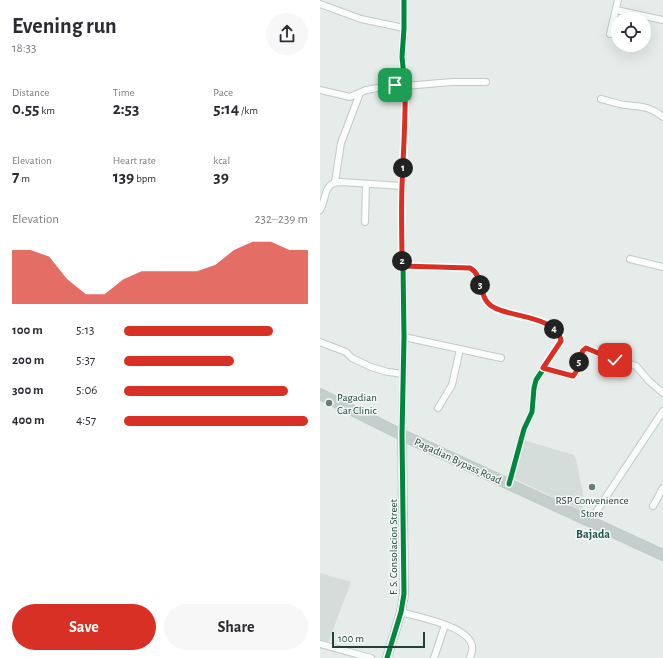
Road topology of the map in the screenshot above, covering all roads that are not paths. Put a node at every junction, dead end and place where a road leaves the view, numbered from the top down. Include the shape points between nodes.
1 (404, 0) edge
2 (618, 0) edge
3 (320, 4) edge
4 (616, 10) junction
5 (663, 20) edge
6 (404, 28) junction
7 (610, 34) dead end
8 (486, 82) dead end
9 (405, 86) junction
10 (320, 90) edge
11 (360, 93) junction
12 (601, 99) dead end
13 (663, 117) edge
14 (335, 182) junction
15 (366, 184) junction
16 (402, 186) junction
17 (320, 210) edge
18 (365, 222) dead end
19 (630, 259) dead end
20 (402, 266) junction
21 (663, 266) edge
22 (404, 337) junction
23 (320, 342) edge
24 (460, 350) junction
25 (501, 358) dead end
26 (543, 368) junction
27 (403, 374) junction
28 (663, 393) edge
29 (320, 394) edge
30 (438, 408) dead end
31 (663, 411) edge
32 (402, 435) junction
33 (509, 484) junction
34 (663, 488) edge
35 (653, 506) dead end
36 (590, 521) junction
37 (663, 555) edge
38 (401, 612) junction
39 (445, 625) junction
40 (320, 644) edge
41 (370, 658) edge
42 (387, 658) edge
43 (434, 658) edge
44 (470, 658) edge

1 - 6 street
2 - 4 street
3 - 6 street via 360,19
4 - 5 street
4 - 7 street
6 - 9 street via 402,57
8 - 9 street
9 - 11 street via 395,85
9 - 16 street via 406,122
10 - 11 street via 350,97
11 - 14 street via 341,143
12 - 13 street via 649,108
14 - 15 street
14 - 17 street via 328,186
15 - 16 street
15 - 18 street
16 - 20 street
19 - 21 street
20 - 22 street
20 - 26 street via 470,268 478,276 482,294 492,307 537,320 559,334 561,341
22 - 24 street
22 - 27 street
23 - 27 street via 346,352 371,368
24 - 25 street
24 - 30 street via 452,385
26 - 28 street via 573,376 582,350 586,348 636,366
26 - 33 street via 536,380 532,412 524,429
27 - 32 street
29 - 32 highway, Pagadian Bypass Road
31 - 36 street
32 - 33 highway, Pagadian Bypass Road
32 - 38 street, F. S. Consolacion Street via 404,594
33 - 36 highway, Pagadian Bypass Road
34 - 35 street
36 - 37 highway, Pagadian Bypass Road
38 - 39 street
38 - 42 street, F. S. Consolacion Street
39 - 43 street
39 - 44 street via 461,632 469,639 473,647
40 - 41 street

